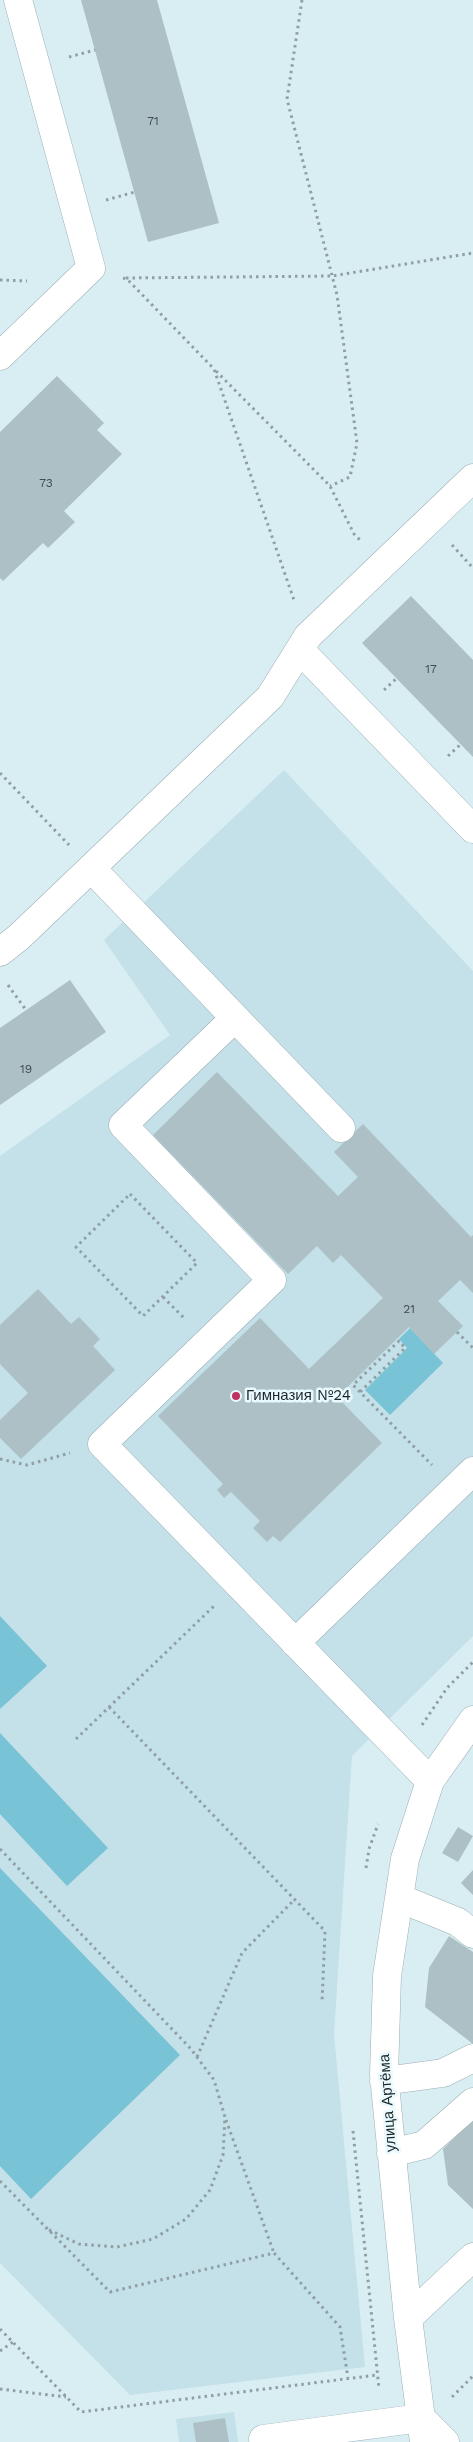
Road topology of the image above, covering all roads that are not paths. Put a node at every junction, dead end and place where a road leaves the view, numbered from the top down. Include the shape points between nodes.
1 (18, 0) edge
2 (0, 356) edge
3 (473, 478) edge
4 (304, 643) junction
5 (473, 830) edge
6 (91, 868) junction
7 (0, 952) edge
8 (235, 1018) junction
9 (341, 1128) dead end
10 (464, 1480) edge
11 (296, 1643) junction
12 (473, 1720) edge
13 (430, 1781) junction
14 (399, 1898) junction
15 (473, 1934) edge
16 (473, 2058) edge
17 (384, 2081) junction
18 (473, 2102) edge
19 (391, 2153) junction
20 (473, 2258) edge
21 (408, 2318) junction
22 (422, 2430) edge
23 (264, 2442) edge
24 (444, 2442) edge

1 - 2 street via 92,268
3 - 4 street
4 - 5 street
4 - 6 street via 270,697
6 - 7 street
6 - 8 street
8 - 9 street
8 - 11 street via 122,1125 272,1280 102,1444
10 - 11 street
11 - 13 street
12 - 13 street, улица Артёма
13 - 14 street, улица Артёма via 405,1860
14 - 15 street via 458,1922
14 - 17 street, улица Артёма via 386,1976
16 - 17 street via 443,2073
17 - 19 street, улица Артёма
18 - 19 street via 424,2145
19 - 21 street, улица Артёма
20 - 21 street
21 - 22 street, улица Артёма
22 - 23 street via 263,2439
22 - 24 street

